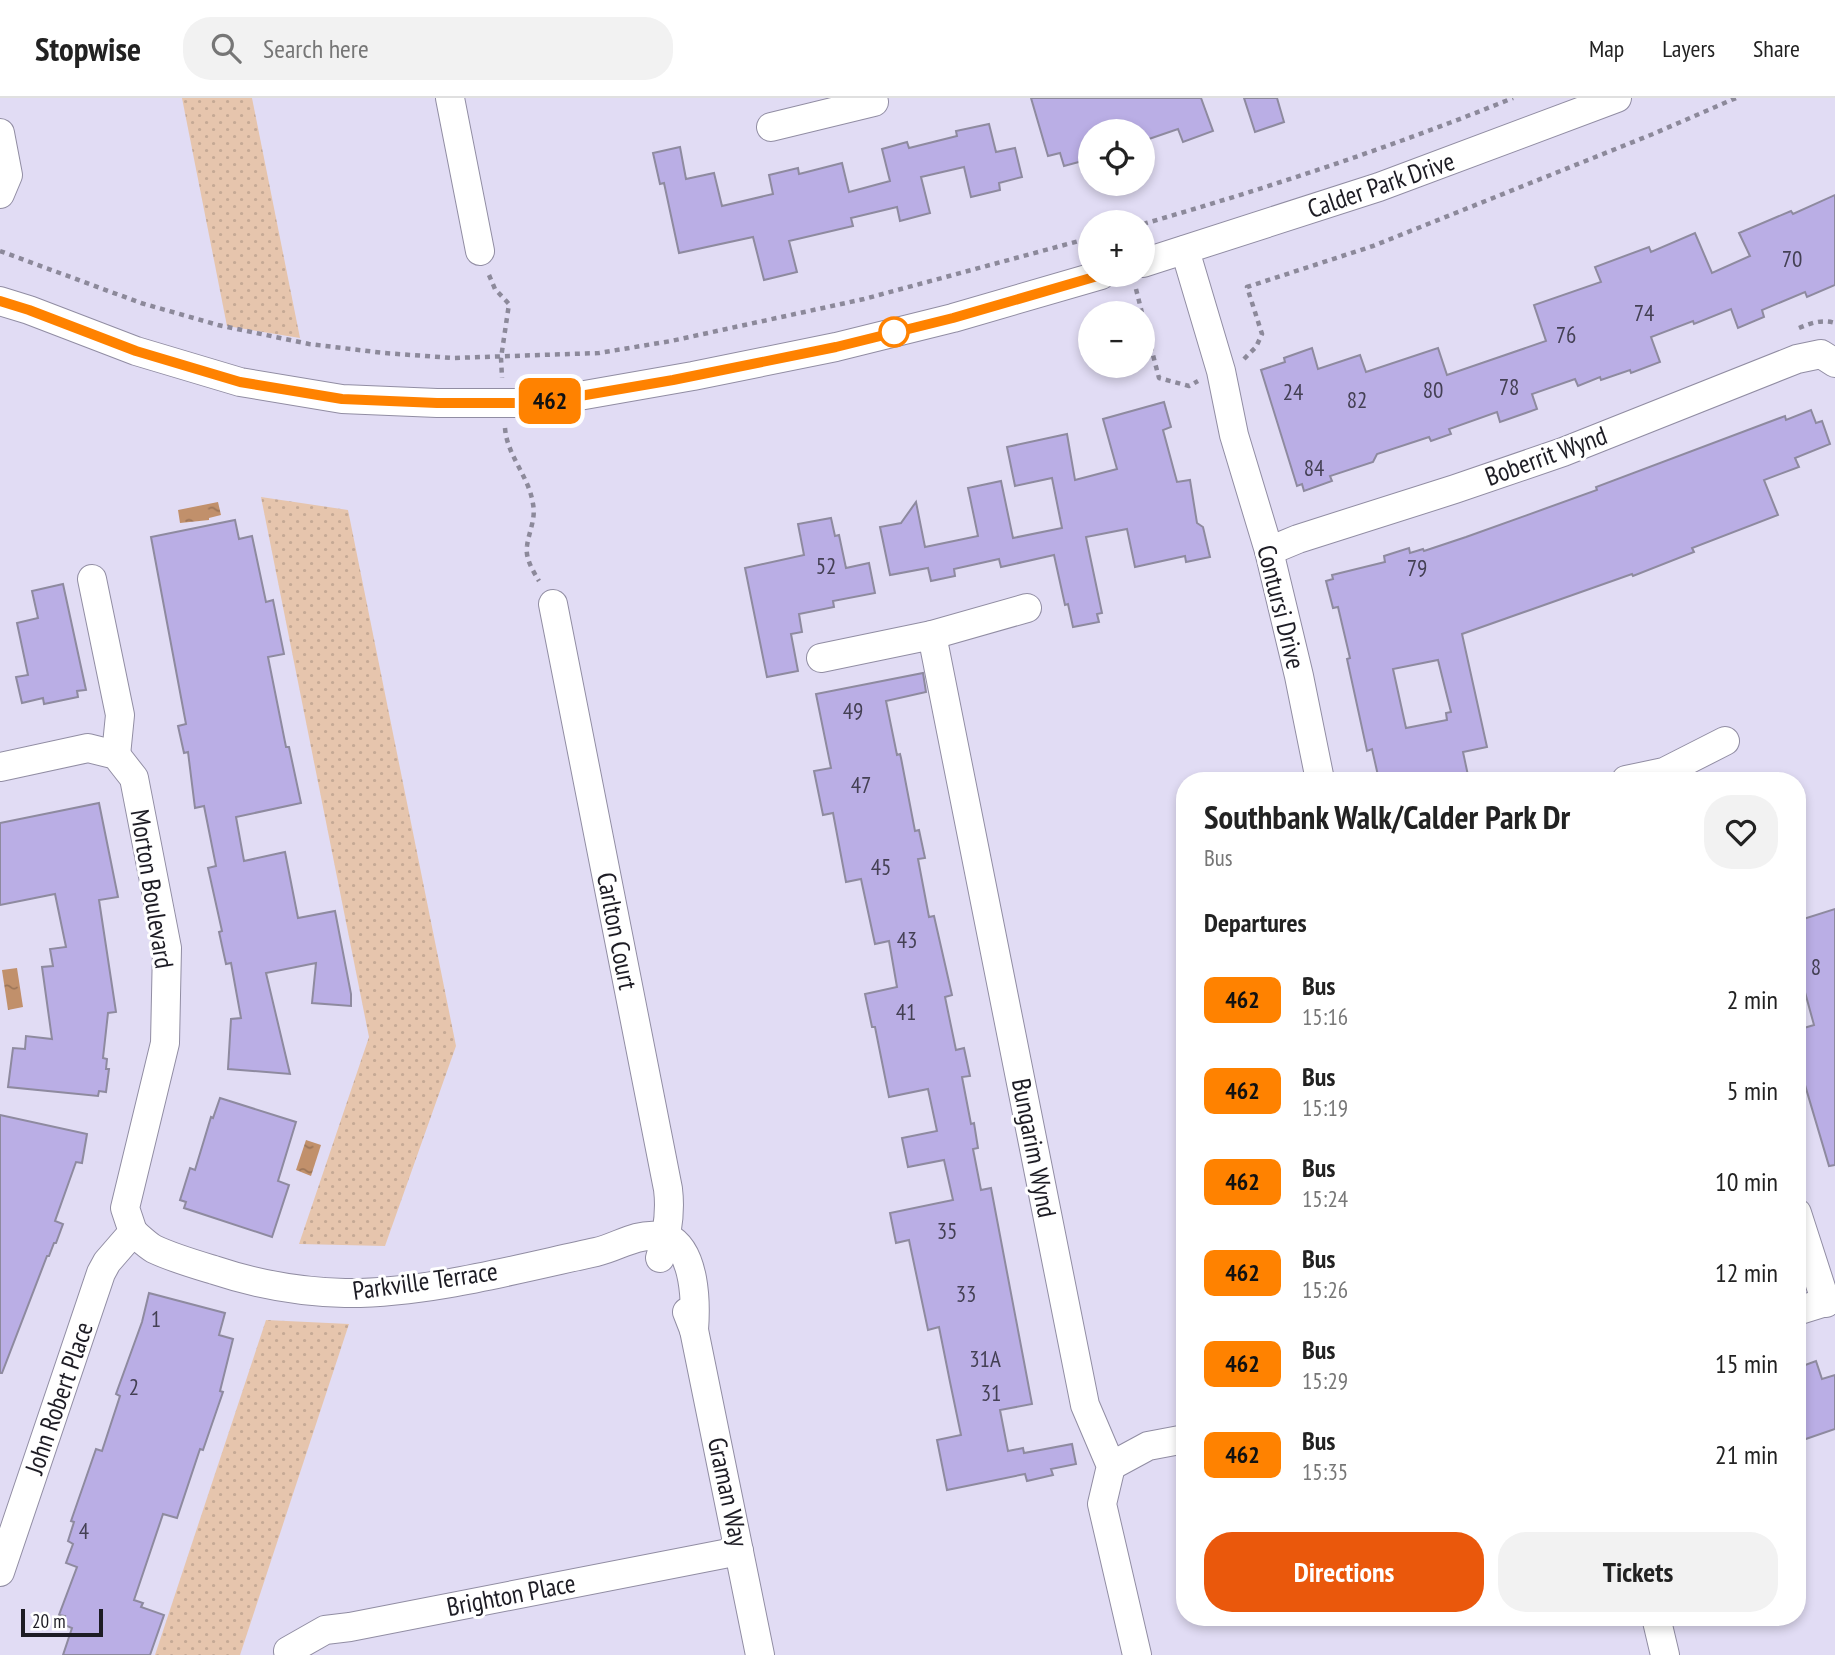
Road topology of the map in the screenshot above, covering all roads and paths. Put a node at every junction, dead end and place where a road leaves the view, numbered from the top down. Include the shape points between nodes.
1 (450, 98) edge
2 (1513, 98) edge
3 (1617, 98) edge
4 (1736, 98) edge
5 (874, 102) dead end
6 (818, 106) edge
7 (771, 127) dead end
8 (0, 133) edge
9 (0, 194) edge
10 (1155, 220) edge
11 (1078, 241) edge
12 (0, 251) edge
13 (480, 251) dead end
14 (1178, 252) junction
15 (1155, 266) edge
16 (1078, 282) edge
17 (0, 301) edge
18 (1835, 323) edge
19 (1787, 333) dead end
20 (1830, 354) edge
21 (1155, 363) edge
22 (1215, 373) junction
23 (1269, 551) junction
24 (92, 579) dead end
25 (553, 604) dead end
26 (1027, 608) dead end
27 (932, 635) junction
28 (821, 658) dead end
29 (1725, 741) dead end
30 (116, 755) junction
31 (0, 767) edge
32 (1318, 772) edge
33 (1672, 772) edge
34 (133, 1233) junction
35 (1806, 1237) edge
36 (663, 1248) junction
37 (1830, 1301) edge
38 (1806, 1308) edge
39 (1176, 1441) edge
40 (1111, 1466) junction
41 (739, 1551) junction
42 (0, 1572) edge
43 (1658, 1626) edge
44 (288, 1651) dead end
45 (760, 1655) edge
46 (1138, 1655) edge
47 (1665, 1655) edge

1 - 13 street
2 - 10 path via 1220,202
3 - 14 street, Calder Park Drive via 1379,187
4 - 22 path via 1373,246 1247,287 1262,334 1243,360
5 - 6 street
6 - 7 street
8 - 9 street via 8,175
11 - 12 path via 864,299 671,341 599,353 453,358 309,344 218,325 141,303
14 - 15 street, Calder Park Drive
14 - 22 street, Contursi Drive
16 - 17 street via 836,347 539,403 342,399 240,382 136,351
18 - 19 path via 1812,323
20 - 23 street, Boberrit Wynd via 1797,359 1563,452
21 - 22 path via 1159,378 1189,386
22 - 23 street, Contursi Drive
23 - 32 street, Contursi Drive
24 - 30 street via 120,715
25 - 36 street, Carlton Court via 668,1189
26 - 27 street
27 - 28 street
27 - 40 street, Bungarim Wynd via 1085,1405
29 - 33 street
30 - 31 street via 88,748
30 - 34 street, Morton Boulevard via 134,778 167,948 165,1043 125,1208
34 - 36 street, Parkville Terrace via 153,1248 237,1278 346,1293 457,1281 601,1251 648,1253
34 - 42 street, John Robert Place via 101,1273
35 - 37 street
36 - 41 street, Graman Way via 694,1330
37 - 38 street
39 - 40 street via 1148,1446
40 - 46 street via 1102,1504
41 - 44 street, Brighton Place via 326,1630
41 - 45 street, Graman Way
43 - 47 street

